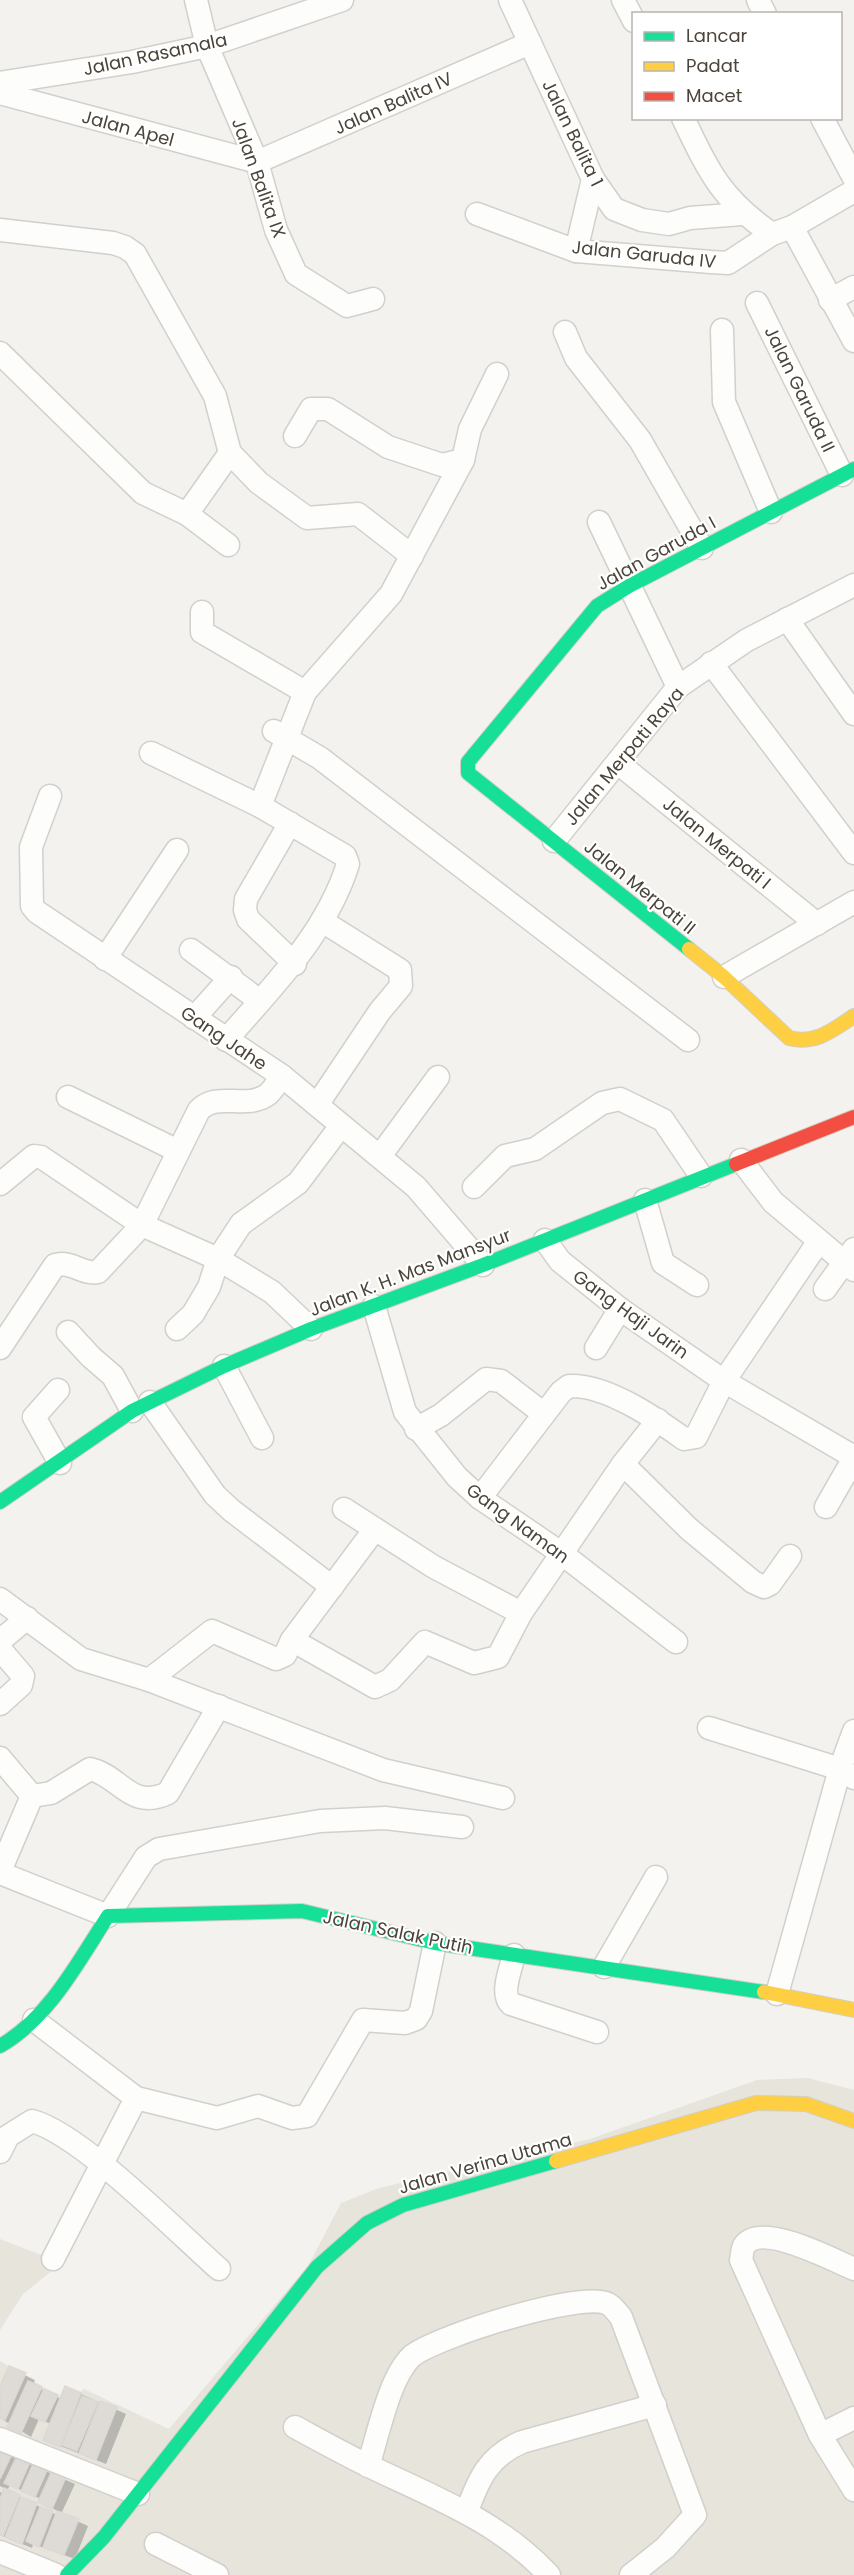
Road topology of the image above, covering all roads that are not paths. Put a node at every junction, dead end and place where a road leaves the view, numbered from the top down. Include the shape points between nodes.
1 (196, 0) edge
2 (342, 0) edge
3 (510, 0) edge
4 (623, 0) edge
5 (632, 19) edge
6 (530, 43) junction
7 (207, 46) junction
8 (0, 83) edge
9 (0, 93) edge
10 (683, 120) edge
11 (823, 120) edge
12 (256, 162) junction
13 (592, 178) junction
14 (854, 178) edge
15 (854, 191) edge
16 (477, 214) dead end
17 (742, 214) junction
18 (782, 230) junction
19 (0, 231) edge
20 (576, 251) junction
21 (854, 287) edge
22 (372, 299) dead end
23 (830, 300) junction
24 (757, 303) dead end
25 (722, 330) dead end
26 (565, 332) dead end
27 (854, 341) edge
28 (0, 353) edge
29 (497, 374) dead end
30 (295, 436) dead end
31 (230, 453) junction
32 (463, 460) junction
33 (848, 472) edge
34 (771, 512) junction
35 (187, 514) junction
36 (598, 522) dead end
37 (228, 545) dead end
38 (702, 548) junction
39 (412, 556) junction
40 (854, 585) edge
41 (629, 586) junction
42 (202, 612) dead end
43 (787, 619) junction
44 (711, 663) junction
45 (678, 687) junction
46 (305, 692) junction
47 (854, 714) edge
48 (282, 734) junction
49 (151, 753) dead end
50 (618, 763) junction
51 (467, 768) joint
52 (50, 796) dead end
53 (260, 806) junction
54 (290, 823) junction
55 (554, 841) junction
56 (177, 850) dead end
57 (854, 853) edge
58 (854, 902) edge
59 (321, 921) junction
60 (816, 924) junction
61 (191, 950) dead end
62 (105, 959) junction
63 (295, 964) junction
64 (231, 977) junction
65 (724, 977) junction
66 (260, 1001) junction
67 (854, 1016) edge
68 (194, 1018) junction
69 (226, 1040) junction
70 (688, 1040) dead end
71 (282, 1076) junction
72 (438, 1077) dead end
73 (68, 1097) dead end
74 (317, 1106) junction
75 (852, 1120) edge
76 (340, 1127) junction
77 (178, 1151) junction
78 (380, 1156) junction
79 (741, 1160) junction
80 (701, 1176) junction
81 (0, 1184) edge
82 (474, 1187) dead end
83 (645, 1200) junction
84 (142, 1225) junction
85 (545, 1240) junction
86 (819, 1241) junction
87 (218, 1259) junction
88 (851, 1260) edge
89 (483, 1265) junction
90 (697, 1285) dead end
91 (825, 1289) dead end
92 (374, 1306) junction
93 (620, 1309) junction
94 (177, 1329) dead end
95 (311, 1329) junction
96 (68, 1332) dead end
97 (0, 1348) edge
98 (596, 1348) dead end
99 (224, 1366) junction
100 (724, 1381) junction
101 (58, 1390) dead end
102 (141, 1406) junction
103 (544, 1414) junction
104 (658, 1420) junction
105 (416, 1429) junction
106 (262, 1438) dead end
107 (854, 1457) edge
108 (60, 1463) junction
109 (623, 1464) junction
110 (480, 1498) junction
111 (0, 1502) edge
112 (826, 1507) dead end
113 (344, 1509) dead end
114 (375, 1529) junction
115 (561, 1553) junction
116 (790, 1556) dead end
117 (332, 1587) junction
118 (0, 1599) edge
119 (521, 1613) junction
120 (27, 1618) junction
121 (292, 1640) junction
122 (0, 1641) edge
123 (676, 1642) dead end
124 (0, 1649) edge
125 (149, 1680) junction
126 (0, 1704) edge
127 (219, 1706) junction
128 (708, 1728) dead end
129 (854, 1731) edge
130 (0, 1758) edge
131 (847, 1774) edge
132 (32, 1796) junction
133 (503, 1798) dead end
134 (462, 1827) dead end
135 (0, 1872) edge
136 (656, 1876) dead end
137 (108, 1916) junction
138 (435, 1943) junction
139 (514, 1955) junction
140 (604, 1967) junction
141 (777, 1994) junction
142 (854, 2010) edge
143 (34, 2020) junction
144 (597, 2032) dead end
145 (0, 2046) edge
146 (135, 2098) junction
147 (854, 2121) edge
148 (0, 2151) edge
149 (100, 2163) junction
150 (53, 2259) dead end
151 (219, 2269) dead end
152 (854, 2269) edge
153 (655, 2404) junction
154 (854, 2418) edge
155 (295, 2427) dead end
156 (820, 2435) junction
157 (0, 2439) edge
158 (368, 2466) junction
159 (854, 2490) edge
160 (138, 2494) junction
161 (467, 2511) junction
162 (156, 2544) dead end
163 (0, 2552) edge
164 (56, 2575) edge
165 (67, 2575) edge
166 (217, 2575) edge
167 (549, 2575) edge
168 (631, 2575) edge

1 - 7 street, Jalan Balita IX
2 - 7 street, Jalan Rasamala
3 - 6 street, Jalan Balita 1
4 - 5 street
6 - 12 street, Jalan Balita IV
6 - 13 street, Jalan Balita 1
7 - 8 street, Jalan Rasamala
7 - 12 street, Jalan Balita IX
9 - 12 street, Jalan Apel
10 - 17 street via 712,177
11 - 14 street
12 - 22 street, Jalan Balita IX via 276,230 296,274 347,306
13 - 17 street, Jalan Balita 1 via 614,209 642,220 669,224 690,218
13 - 20 street
15 - 18 street, Jalan Garuda IV
16 - 20 street, Jalan Garuda IV
17 - 18 street
18 - 20 street, Jalan Garuda IV via 728,263
18 - 23 street
19 - 31 street via 113,243 135,254 215,396
21 - 23 street
23 - 27 street
24 - 33 street, Jalan Garuda II
25 - 34 street via 724,402
26 - 38 street via 576,358 640,440
28 - 35 street via 143,492
29 - 32 street via 470,429
30 - 32 street via 312,409 320,407 388,447 442,465
31 - 35 street
31 - 39 street via 259,483 307,518 358,514
32 - 39 street
33 - 34 street, Jalan Garuda I
34 - 38 street, Jalan Garuda I
35 - 37 street
36 - 41 street
38 - 41 street, Jalan Garuda I
39 - 46 street via 391,594
40 - 43 street, Jalan Merpati Raya
41 - 45 street
41 - 51 street, Jalan Garuda I via 597,606
42 - 46 street via 202,632
43 - 44 street, Jalan Merpati Raya
43 - 47 street
44 - 45 street, Jalan Merpati Raya
44 - 57 street
45 - 50 street, Jalan Merpati Raya
46 - 48 street
48 - 53 street
48 - 70 street via 321,758
49 - 53 street
50 - 55 street, Jalan Merpati Raya
50 - 60 street, Jalan Merpati I
51 - 55 street, Jalan Merpati II via 468,773
52 - 62 street, Gang Jahe via 31,847 32,906
53 - 54 street
54 - 59 street via 345,856 348,864
54 - 63 street via 246,899 245,910 248,919
55 - 65 street, Jalan Merpati II
56 - 62 street
58 - 60 street
59 - 63 street
59 - 74 street via 400,970 401,986
60 - 65 street
61 - 64 street
62 - 68 street, Gang Jahe
63 - 66 street
64 - 66 street
64 - 68 street
65 - 67 street, Jalan Merpati II via 789,1038 801,1043 812,1041
66 - 69 street
68 - 69 street, Gang Jahe
69 - 71 street, Gang Jahe
71 - 74 street, Gang Jahe
71 - 77 street via 267,1094 253,1101 214,1100 205,1104
72 - 78 street
73 - 77 street
74 - 76 street, Gang Jahe
75 - 79 street, Jalan K. H. Mas Mansyur
76 - 78 street, Gang Jahe
76 - 87 street via 298,1183 241,1224
77 - 84 street
78 - 89 street, Gang Jahe via 416,1187
79 - 80 street, Jalan K. H. Mas Mansyur
79 - 86 street via 773,1202
80 - 82 street via 663,1119 620,1099 602,1104 536,1149 505,1156
80 - 83 street, Jalan K. H. Mas Mansyur
81 - 84 street via 34,1156 40,1157
83 - 85 street, Jalan K. H. Mas Mansyur
83 - 90 street via 663,1263
84 - 87 street
84 - 97 street via 98,1272 66,1263 55,1265
85 - 89 street, Jalan K. H. Mas Mansyur
85 - 93 street, Gang Haji Jarin via 560,1261
86 - 88 street
86 - 100 street
87 - 94 street via 204,1296
87 - 95 street via 272,1292
88 - 91 street
89 - 92 street, Jalan K. H. Mas Mansyur
92 - 95 street, Jalan K. H. Mas Mansyur
92 - 105 street, Gang Naman via 405,1412
93 - 98 street
93 - 100 street, Gang Haji Jarin
95 - 99 street, Jalan K. H. Mas Mansyur
96 - 102 street
99 - 102 street, Jalan K. H. Mas Mansyur
99 - 106 street
100 - 104 street via 694,1438 684,1439
100 - 107 street, Gang Haji Jarin
101 - 108 street via 34,1417
102 - 108 street, Jalan K. H. Mas Mansyur
102 - 117 street via 215,1495
103 - 104 street via 561,1392 580,1385
103 - 105 street via 501,1381 486,1379 441,1415
103 - 110 street
104 - 109 street
105 - 110 street, Gang Naman
107 - 112 street
108 - 111 street, Jalan K. H. Mas Mansyur
109 - 115 street
109 - 116 street via 706,1545 753,1582 764,1587 770,1584
110 - 115 street, Gang Naman
113 - 114 street
114 - 117 street
114 - 119 street via 435,1567
115 - 119 street
115 - 123 street, Gang Naman
117 - 121 street
118 - 120 street
119 - 121 street via 498,1657 474,1663 425,1642 390,1680 375,1687
120 - 122 street
120 - 125 street via 81,1659
121 - 125 street via 285,1655 276,1659 212,1631
124 - 126 street via 23,1676 21,1685
125 - 127 street
127 - 132 street via 168,1793 154,1800 136,1797 90,1769 51,1793
127 - 133 street via 383,1770
128 - 131 street
129 - 131 street
130 - 132 street
131 - 141 street
132 - 135 street
134 - 137 street via 385,1818 320,1821 159,1849 146,1857
135 - 137 street
136 - 140 street
137 - 138 street, Jalan Salak Putih via 302,1911
137 - 143 street
138 - 139 street, Jalan Salak Putih
138 - 146 street via 416,2019 405,2023 363,2020 307,2116 292,2118 258,2106 217,2118
139 - 140 street, Jalan Salak Putih
139 - 144 street via 506,1993 511,2004
140 - 141 street, Jalan Salak Putih
141 - 142 street, Jalan Salak Putih
143 - 145 street via 13,2040
143 - 146 street
146 - 149 street
147 - 160 street, Jalan Verina Utama via 822,2106 786,2100 756,2103 403,2205 367,2223 317,2267
148 - 149 street via 8,2136 32,2121 48,2125
149 - 150 street via 76,2219
149 - 151 street
152 - 156 street via 806,2248 767,2237 755,2238 743,2247 741,2260
153 - 158 street via 621,2317 609,2304 569,2303 456,2333 412,2357 397,2376
153 - 161 street via 503,2450 476,2488
153 - 168 street via 695,2515 665,2548
154 - 156 street
155 - 158 street
156 - 159 street
157 - 160 street
158 - 161 street
160 - 165 street, Jalan Verina Utama
161 - 167 street via 512,2540
162 - 166 street
163 - 164 street

